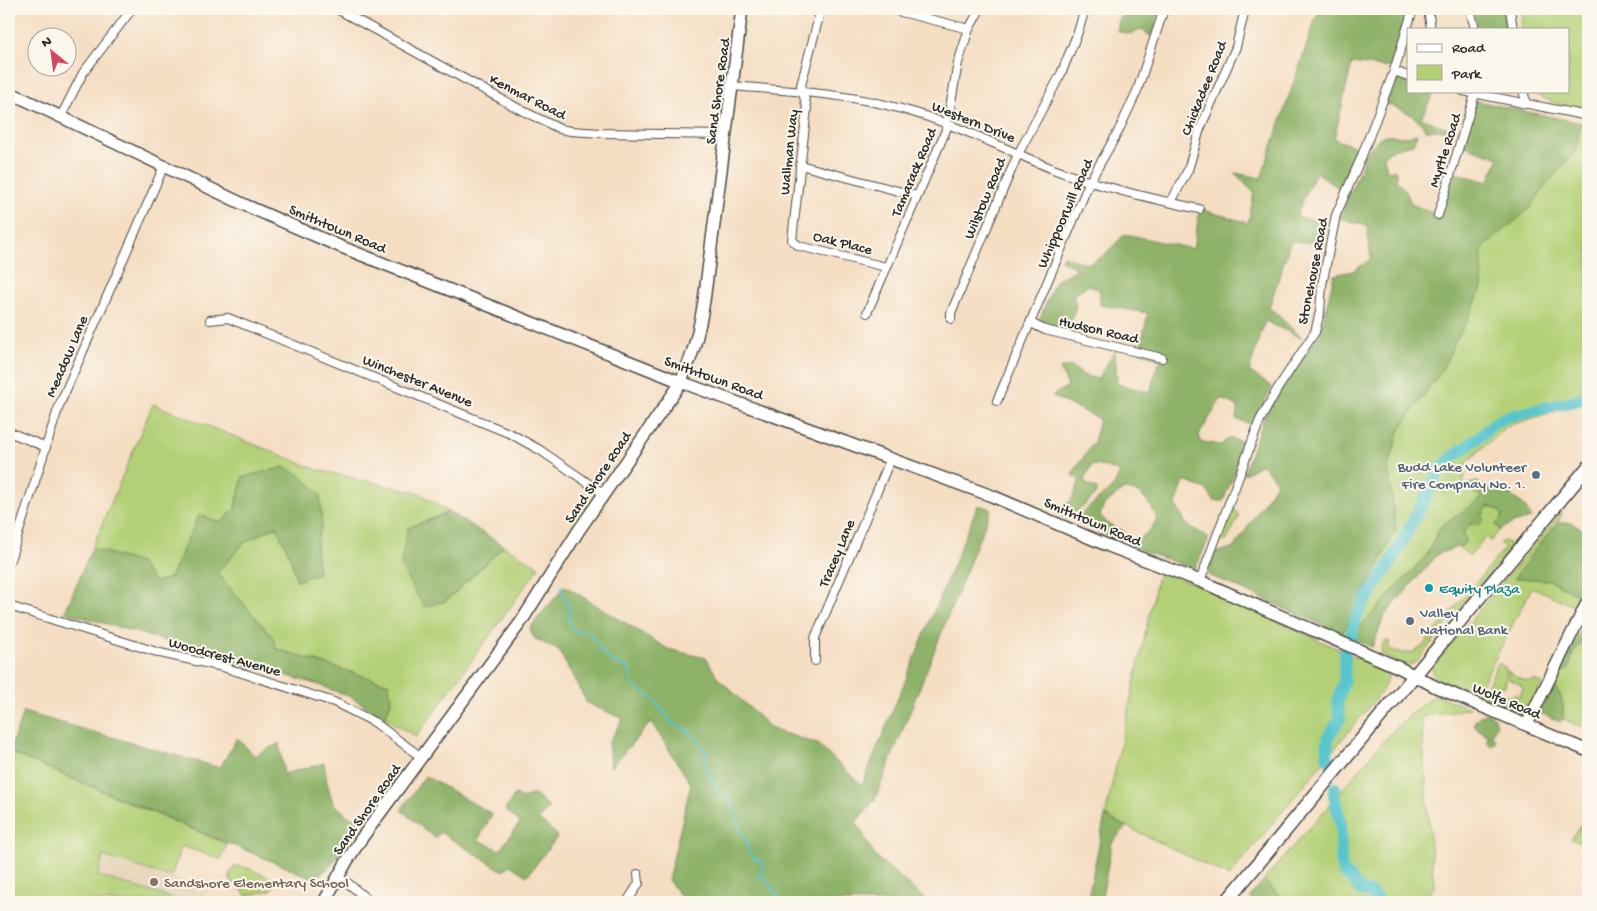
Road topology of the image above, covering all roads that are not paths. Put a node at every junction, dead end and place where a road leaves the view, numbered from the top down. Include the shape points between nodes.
1 (132, 9) edge
2 (337, 9) edge
3 (742, 9) edge
4 (821, 9) edge
5 (889, 9) edge
6 (980, 9) edge
7 (1085, 9) edge
8 (1164, 9) edge
9 (1245, 9) edge
10 (1413, 9) edge
11 (1428, 9) edge
12 (1470, 9) edge
13 (1510, 9) edge
14 (1407, 28) edge
15 (1430, 28) edge
16 (1475, 28) edge
17 (1513, 28) edge
18 (970, 29) junction
19 (1407, 29) edge
20 (1394, 72) junction
21 (1407, 76) edge
22 (733, 86) junction
23 (9, 92) edge
24 (803, 92) junction
25 (1524, 92) edge
26 (1473, 93) edge
27 (1524, 104) junction
28 (60, 116) junction
29 (1588, 116) edge
30 (948, 124) junction
31 (726, 135) junction
32 (1018, 154) junction
33 (800, 165) junction
34 (164, 166) junction
35 (1090, 181) junction
36 (917, 196) junction
37 (1171, 202) junction
38 (1199, 209) dead end
39 (1438, 215) dead end
40 (794, 242) joint
41 (886, 267) junction
42 (867, 313) dead end
43 (951, 319) dead end
44 (210, 320) dead end
45 (1031, 324) junction
46 (1162, 358) dead end
47 (681, 382) junction
48 (997, 401) dead end
49 (9, 432) edge
50 (46, 447) junction
51 (892, 458) junction
52 (1588, 467) edge
53 (604, 494) junction
54 (9, 563) edge
55 (1200, 580) junction
56 (1588, 601) edge
57 (9, 606) edge
58 (815, 661) dead end
59 (1415, 676) junction
60 (1527, 724) junction
61 (1588, 751) edge
62 (421, 756) junction
63 (638, 874) dead end
64 (337, 878) junction
65 (324, 902) edge
66 (370, 902) edge
67 (627, 902) edge
68 (1226, 902) edge

1 - 28 street via 83,73
2 - 31 street, Kenmar Road via 560,129 600,133
3 - 22 street, Sand Shore Road
4 - 24 street, Wallman Way via 802,79
5 - 18 street
6 - 18 street, Tamarack Road
7 - 32 street, Wilstow Road via 1060,74
8 - 35 street, Whippoorwill Road via 1137,91
9 - 37 street, Chickadee Road via 1236,47 1200,128 1186,175
10 - 14 street, Stonehouse Road
11 - 15 street
12 - 16 street
13 - 17 street
18 - 30 street, Tamarack Road via 958,63
19 - 20 street, Stonehouse Road
20 - 21 street
20 - 55 street, Stonehouse Road via 1336,215 1315,332 1260,420
22 - 24 street, Western Drive
22 - 31 street, Sand Shore Road
23 - 28 street, Smithtown Road
24 - 30 street, Western Drive via 862,100
24 - 33 street, Wallman Way via 807,108
25 - 27 street
26 - 27 street
26 - 39 street, Myrtle Road via 1474,103
27 - 29 street
28 - 34 street, Smithtown Road
30 - 32 street, Western Drive
30 - 36 street, Tamarack Road
31 - 47 street, Sand Shore Road via 702,315
32 - 35 street, Western Drive
32 - 43 street, Wilstow Road
33 - 36 street
33 - 40 street, Wallman Way
34 - 47 street, Smithtown Road via 339,246
34 - 50 street, Meadow Lane via 68,383
35 - 37 street, Western Drive
35 - 45 street, Whippoorwill Road
36 - 41 street, Tamarack Road
37 - 38 street, Western Drive
40 - 41 street, Oak Place via 799,246
41 - 42 street, Tamarack Road
44 - 53 street, Winchester Avenue via 228,318 511,434
45 - 46 street, Hudson Road
45 - 48 street, Whippoorwill Road
47 - 51 street, Smithtown Road
47 - 53 street, Sand Shore Road
49 - 50 street
50 - 54 street, Meadow Lane
51 - 55 street, Smithtown Road
51 - 58 street, Tracey Lane via 815,638
52 - 59 main road
53 - 62 street, Sand Shore Road via 521,622
55 - 59 street, Smithtown Road
56 - 60 street
57 - 62 street, Woodcrest Avenue via 334,702 374,722
59 - 60 street, Wolfe Road
59 - 68 main road
60 - 61 street, Wolfe Road
62 - 64 street, Sand Shore Road via 361,838
63 - 67 street via 638,883
64 - 65 street, Sand Shore Road
64 - 66 street

